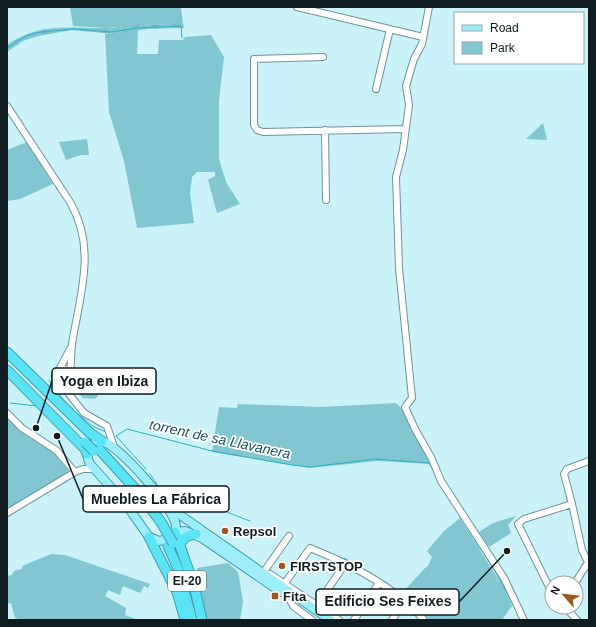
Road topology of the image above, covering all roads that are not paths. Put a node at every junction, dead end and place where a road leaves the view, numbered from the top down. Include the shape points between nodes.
1 (297, 7) edge
2 (429, 7) edge
3 (390, 30) junction
4 (423, 37) junction
5 (323, 57) dead end
6 (376, 89) dead end
7 (7, 106) edge
8 (405, 129) junction
9 (325, 130) junction
10 (326, 200) dead end
11 (72, 344) junction
12 (7, 352) edge
13 (7, 358) edge
14 (7, 364) edge
15 (7, 370) edge
16 (58, 371) junction
17 (70, 377) junction
18 (62, 385) junction
19 (73, 398) junction
20 (7, 413) edge
21 (110, 432) junction
22 (87, 440) junction
23 (114, 447) junction
24 (95, 449) junction
25 (589, 461) edge
26 (93, 469) junction
27 (75, 472) junction
28 (572, 504) junction
29 (166, 506) junction
30 (7, 513) edge
31 (175, 532) junction
32 (196, 534) junction
33 (289, 536) dead end
34 (149, 537) junction
35 (174, 545) junction
36 (589, 561) edge
37 (345, 564) junction
38 (264, 571) junction
39 (580, 575) edge
40 (544, 577) edge
41 (285, 583) junction
42 (380, 583) junction
43 (289, 598) junction
44 (404, 602) junction
45 (317, 605) junction
46 (185, 620) edge
47 (192, 620) edge
48 (197, 620) edge
49 (202, 620) edge
50 (312, 620) edge
51 (321, 620) edge
52 (330, 620) edge
53 (339, 620) edge
54 (354, 620) edge
55 (392, 620) edge
56 (424, 620) edge
57 (524, 620) edge

1 - 3 street
2 - 4 street
3 - 4 street
3 - 6 street
4 - 8 street via 406,86 409,105
5 - 9 street via 254,59 254,125 257,130 263,132
7 - 11 street via 70,202 83,234 84,270
8 - 9 street
8 - 57 street via 396,182 399,268 412,398 405,407 442,481 504,578
9 - 10 street
11 - 16 street
11 - 17 street
12 - 24 highway via 90,433
13 - 22 highway, EI-20
14 - 22 highway, EI-20
15 - 24 highway via 85,449
16 - 17 street via 64,369
16 - 18 street via 55,379
17 - 18 street via 68,383
17 - 19 street
18 - 19 street
19 - 21 street via 79,408 89,416 104,422
20 - 27 street via 22,428 56,450
21 - 23 street
21 - 24 street
22 - 24 highway, EI-20, bridge
23 - 24 main road
23 - 29 main road via 143,476
24 - 26 main road
24 - 27 street
24 - 35 highway, EI-20
25 - 28 street via 567,469 564,474
26 - 27 street
26 - 34 main road via 125,503
27 - 30 street
28 - 36 street via 582,550
28 - 40 street via 524,519 518,524
29 - 31 main road via 175,522
29 - 38 main road
31 - 32 main road
31 - 34 main road via 162,541 155,541
31 - 35 highway
32 - 35 highway via 187,536
32 - 43 main road
33 - 38 street
34 - 46 highway via 177,592
35 - 47 highway, EI-20
35 - 48 highway, EI-20 via 189,587
35 - 49 highway via 194,585
36 - 39 street
37 - 41 street via 310,548
37 - 42 street
37 - 45 street
38 - 41 street
38 - 52 main road
41 - 45 street
42 - 44 street
42 - 54 street
43 - 50 street via 293,606
43 - 51 main road
44 - 55 street
44 - 56 street
45 - 53 street

